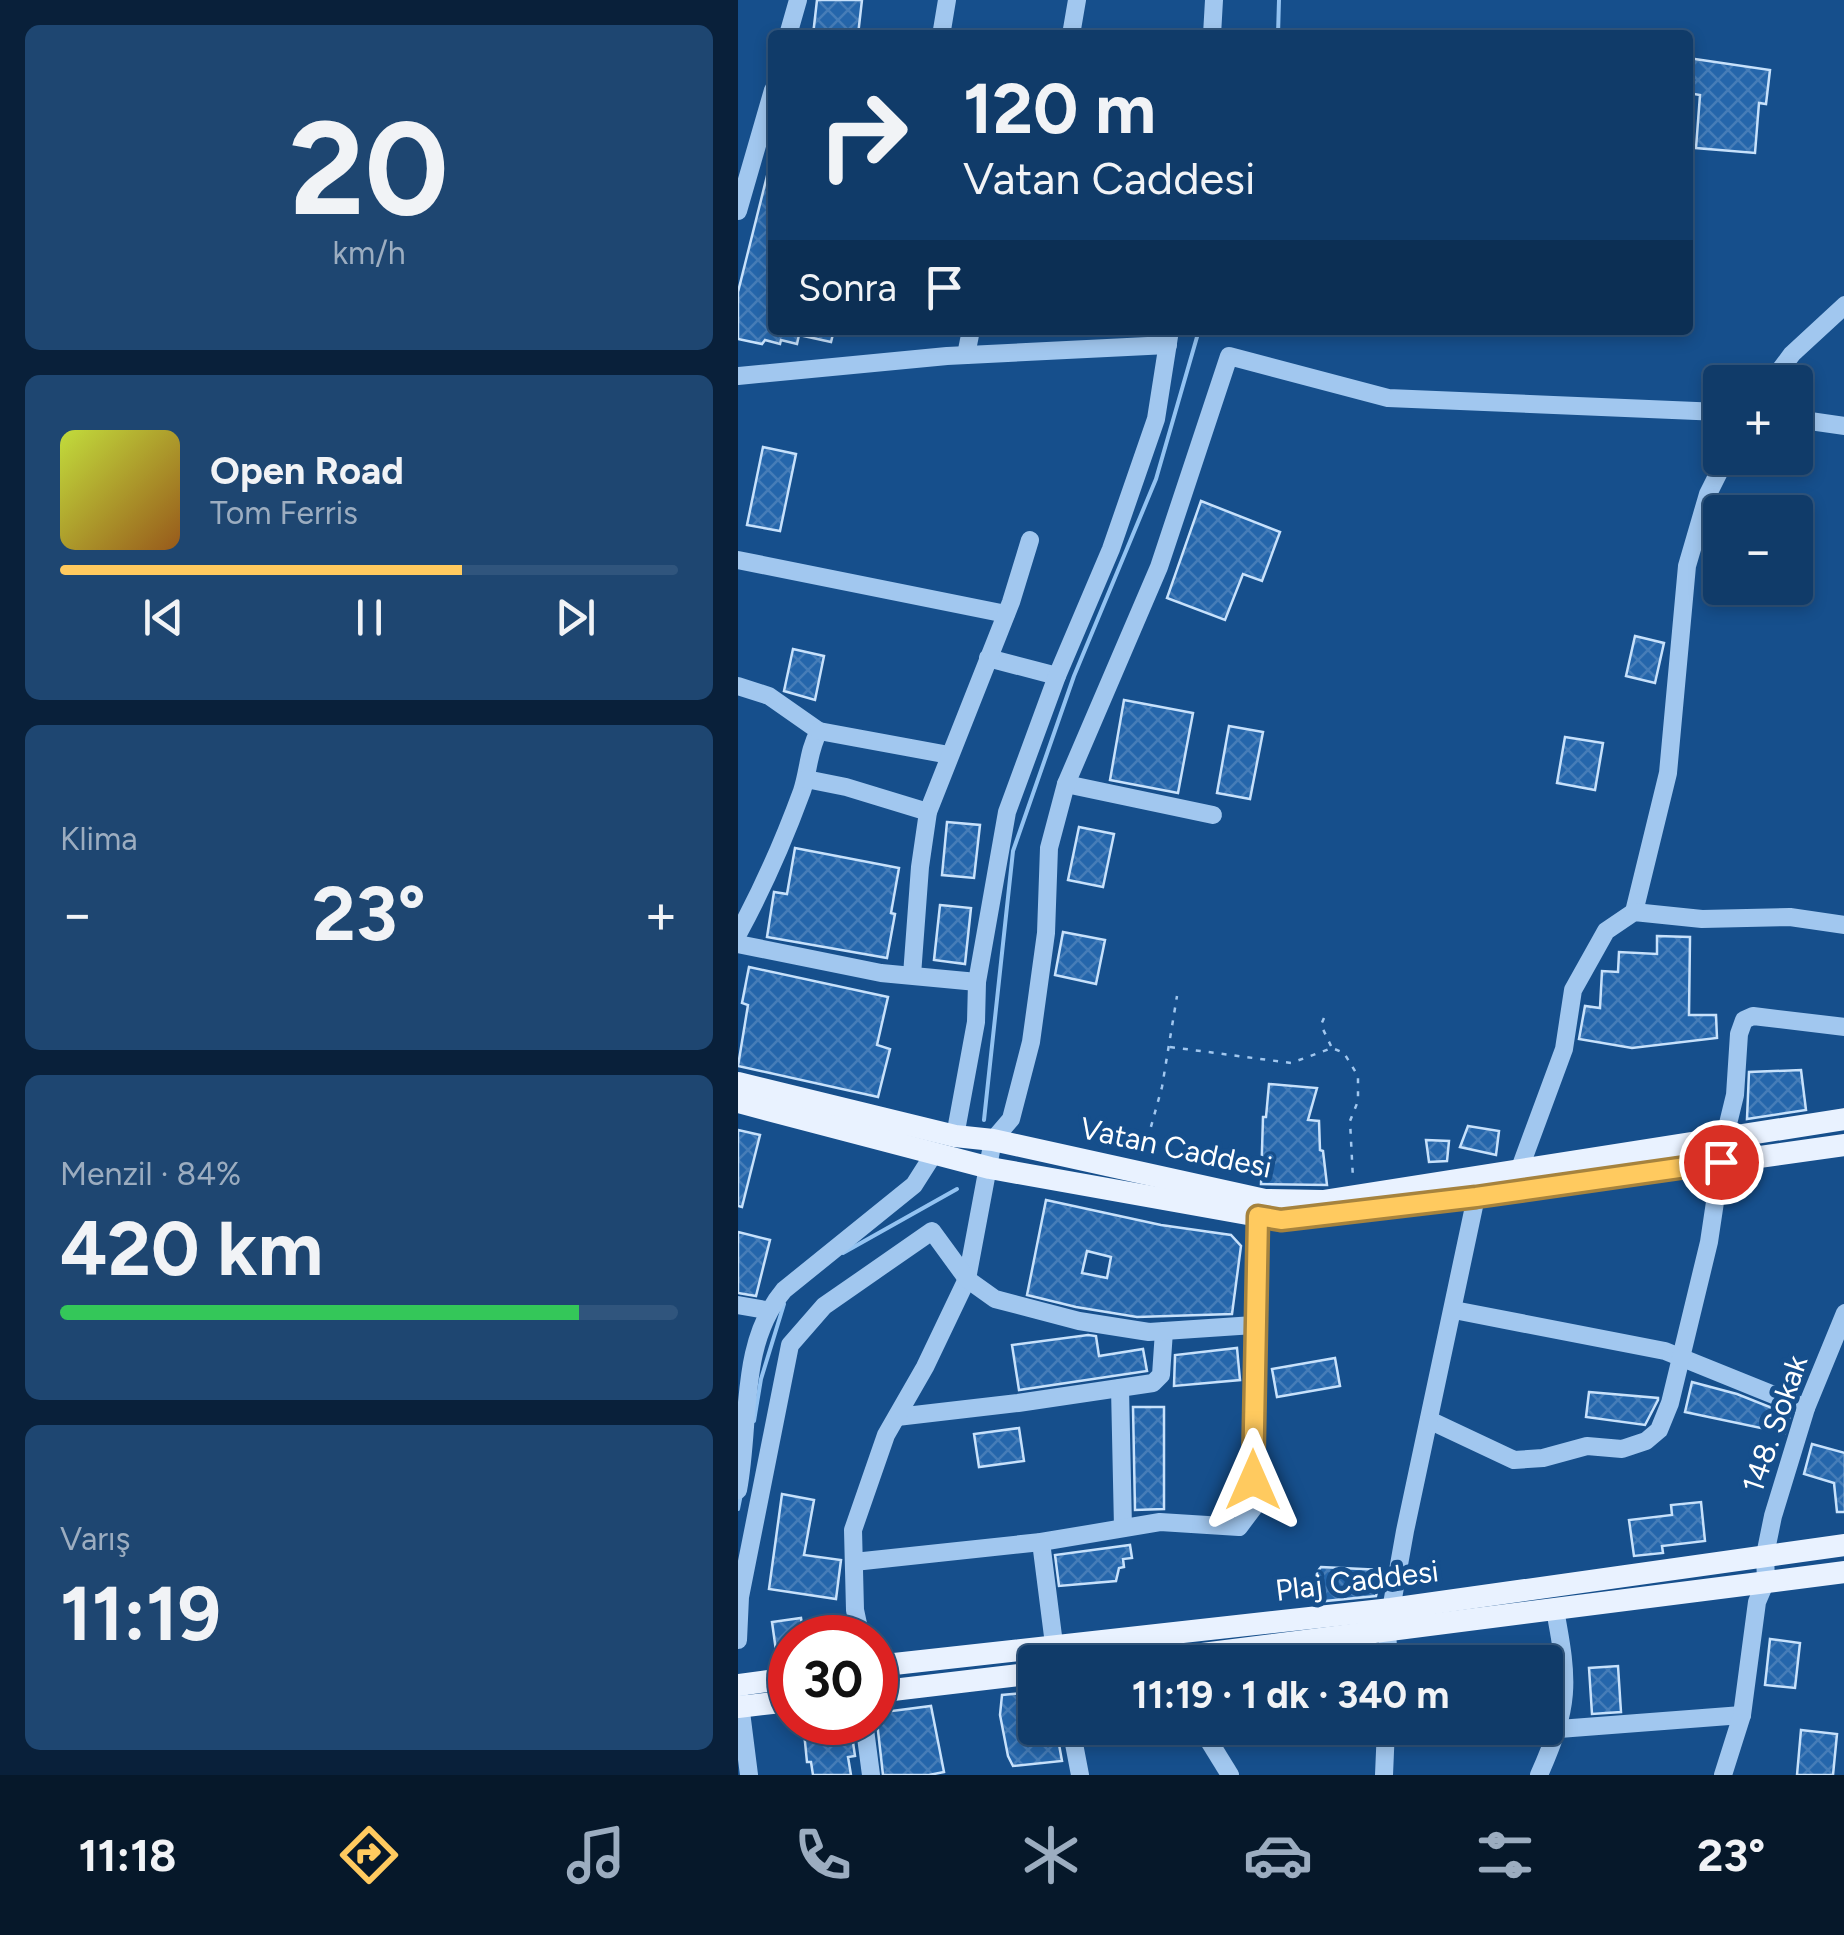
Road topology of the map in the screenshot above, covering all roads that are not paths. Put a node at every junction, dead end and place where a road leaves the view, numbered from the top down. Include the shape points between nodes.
1 (798, 0) edge
2 (948, 0) edge
3 (1077, 0) edge
4 (1214, 0) edge
5 (789, 30) edge
6 (942, 30) dead end
7 (1073, 30) edge
8 (1212, 30) edge
9 (768, 107) edge
10 (738, 211) edge
11 (1844, 305) edge
12 (970, 335) edge
13 (1169, 337) edge
14 (966, 355) junction
15 (1784, 365) edge
16 (738, 376) edge
17 (1703, 411) edge
18 (1813, 421) edge
19 (1844, 426) edge
20 (1718, 475) edge
21 (1030, 540) dead end
22 (738, 560) edge
23 (1006, 614) junction
24 (988, 658) junction
25 (1057, 676) junction
26 (738, 687) edge
27 (819, 731) junction
28 (949, 754) junction
29 (806, 779) junction
30 (1066, 784) junction
31 (928, 812) junction
32 (1213, 815) dead end
33 (1634, 912) junction
34 (1844, 924) edge
35 (738, 934) edge
36 (738, 944) edge
37 (912, 976) junction
38 (977, 982) junction
39 (1844, 1027) edge
40 (738, 1083) edge
41 (738, 1102) edge
42 (1844, 1120) edge
43 (955, 1136) junction
44 (1725, 1136) junction
45 (994, 1140) junction
46 (1844, 1145) edge
47 (935, 1152) junction
48 (1721, 1162) junction
49 (990, 1168) junction
50 (1520, 1168) junction
51 (1476, 1197) junction
52 (1258, 1216) junction
53 (967, 1279) junction
54 (738, 1305) edge
55 (766, 1310) junction
56 (1454, 1310) junction
57 (1844, 1313) edge
58 (1254, 1326) junction
59 (1164, 1331) junction
60 (1679, 1357) junction
61 (1120, 1388) junction
62 (1806, 1408) junction
63 (897, 1417) junction
64 (1428, 1420) junction
65 (738, 1490) edge
66 (1123, 1528) junction
67 (1041, 1542) junction
68 (1844, 1545) edge
69 (1764, 1555) junction
70 (854, 1562) junction
71 (1844, 1572) edge
72 (1766, 1581) junction
73 (1555, 1610) junction
74 (856, 1615) edge
75 (1389, 1621) junction
76 (738, 1640) edge
77 (1054, 1644) junction
78 (1251, 1645) edge
79 (1389, 1645) edge
80 (1561, 1645) edge
81 (1563, 1655) edge
82 (898, 1663) edge
83 (1018, 1675) edge
84 (768, 1686) edge
85 (898, 1689) edge
86 (739, 1696) edge
87 (768, 1699) edge
88 (1563, 1706) edge
89 (1742, 1715) junction
90 (1563, 1729) edge
91 (867, 1745) edge
92 (1074, 1745) edge
93 (1211, 1745) edge
94 (1385, 1745) edge
95 (1552, 1745) edge
96 (1384, 1774) edge
97 (748, 1775) edge
98 (871, 1775) edge
99 (1080, 1775) edge
100 (1230, 1775) edge
101 (1392, 1775) edge
102 (1539, 1775) edge
103 (1723, 1775) edge

1 - 5 street
2 - 6 street
3 - 7 street
4 - 8 street
9 - 10 street
11 - 15 street
12 - 14 street
13 - 14 street
13 - 25 street via 1156,419
14 - 16 street
17 - 30 street via 1388,398 1229,356 1159,568
18 - 19 street
20 - 33 street via 1688,566 1668,773
21 - 23 street
22 - 23 street
23 - 24 street
24 - 25 street
24 - 28 street
25 - 38 street via 1007,812
26 - 27 street via 768,696
27 - 28 street
27 - 29 street
28 - 31 street
29 - 31 street
29 - 35 street
30 - 32 street
30 - 45 street via 1049,848 1046,933 1030,1042 1012,1119
31 - 37 street
33 - 34 street
33 - 50 street via 1606,930 1574,990 1564,1049
36 - 37 street
37 - 38 street
38 - 43 street
39 - 44 street via 1744,1020
40 - 43 main road, Vatan Caddesi
41 - 47 main road, Vatan Caddesi
42 - 44 main road, Vatan Caddesi
43 - 45 main road, Vatan Caddesi
44 - 50 main road, Vatan Caddesi
45 - 49 street
45 - 50 main road, Vatan Caddesi via 1265,1200 1323,1200
46 - 48 main road, Vatan Caddesi
47 - 49 main road, Vatan Caddesi
47 - 55 street via 914,1185
48 - 51 main road, Vatan Caddesi
48 - 60 street via 1709,1242
49 - 52 main road, Vatan Caddesi
49 - 53 street
51 - 52 main road, Vatan Caddesi via 1281,1220
51 - 56 street
52 - 58 street
53 - 59 street via 996,1299 1079,1320
53 - 63 street
53 - 76 street via 932,1231 824,1306 790,1345 740,1597
54 - 55 street
55 - 65 street via 748,1375
56 - 60 street
56 - 64 street
57 - 62 street, 148. Sokak
58 - 59 street
58 - 66 street via 1254,1507 1246,1521 1230,1528 1160,1522
59 - 61 street via 1161,1376
60 - 62 street
60 - 64 street via 1659,1430 1622,1449 1587,1446 1514,1460
61 - 63 street
61 - 66 street
62 - 69 street, 148. Sokak
63 - 70 street via 853,1530
64 - 75 street
66 - 67 street
67 - 70 street
67 - 77 street
68 - 69 main road, Plaj Caddesi
69 - 72 street
69 - 75 main road, Plaj Caddesi
70 - 74 street
71 - 72 main road, Plaj Caddesi
72 - 73 main road, Plaj Caddesi
72 - 89 street via 1757,1602
73 - 75 main road, Plaj Caddesi
73 - 80 street
75 - 77 main road, Plaj Caddesi
75 - 78 main road, Plaj Caddesi
75 - 79 street
77 - 82 main road, Plaj Caddesi
81 - 88 street
83 - 85 main road
84 - 86 main road
86 - 87 main road
86 - 97 street
89 - 90 street
89 - 103 street
91 - 98 street
92 - 99 street
93 - 100 street
94 - 96 street
95 - 102 street
96 - 101 street

